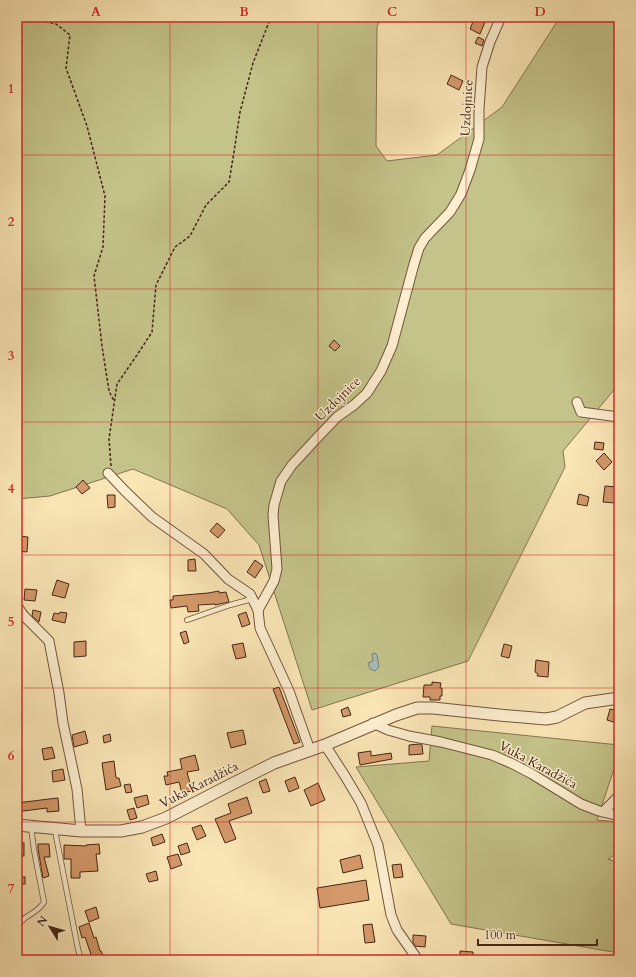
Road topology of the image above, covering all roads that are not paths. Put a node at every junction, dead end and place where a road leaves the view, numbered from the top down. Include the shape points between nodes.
1 (501, 17) edge
2 (576, 402) dead end
3 (619, 417) edge
4 (110, 474) road end
5 (252, 599) junction
6 (17, 606) edge
7 (258, 610) junction
8 (187, 620) dead end
9 (619, 698) edge
10 (373, 724) junction
11 (325, 745) junction
12 (310, 750) junction
13 (619, 796) edge
14 (603, 812) junction
15 (619, 816) edge
16 (17, 825) edge
17 (31, 827) junction
18 (56, 828) junction
19 (81, 831) junction
20 (17, 929) edge
21 (81, 960) edge
22 (418, 960) edge

1 - 7 street, Uzdojnice via 482,66 479,139 461,194 450,212 419,248 392,346 371,387 354,405 337,417 292,465 281,481 273,515 277,569 274,582
2 - 3 street via 581,412
4 - 5 street via 152,516 204,554 228,579 250,594
5 - 7 street
5 - 8 lane
6 - 19 street via 48,641 77,790
7 - 12 street via 260,628 289,691
9 - 10 street, Vuka Karadžića via 585,703 546,719 417,708
10 - 11 street, Vuka Karadžića
10 - 14 street, Vuka Karadžića via 409,736 492,755 513,764 581,804
11 - 12 street, Vuka Karadžića
11 - 22 street via 360,803 378,845 391,916 397,930
12 - 19 street, Vuka Karadžića via 274,763 166,818 142,827 121,831
13 - 14 street
14 - 15 street, Vuka Karadžića
16 - 17 street, Vuka Karadžića
17 - 18 street, Vuka Karadžića
17 - 20 lane via 44,902 21,921
18 - 19 street, Vuka Karadžića
18 - 21 lane

